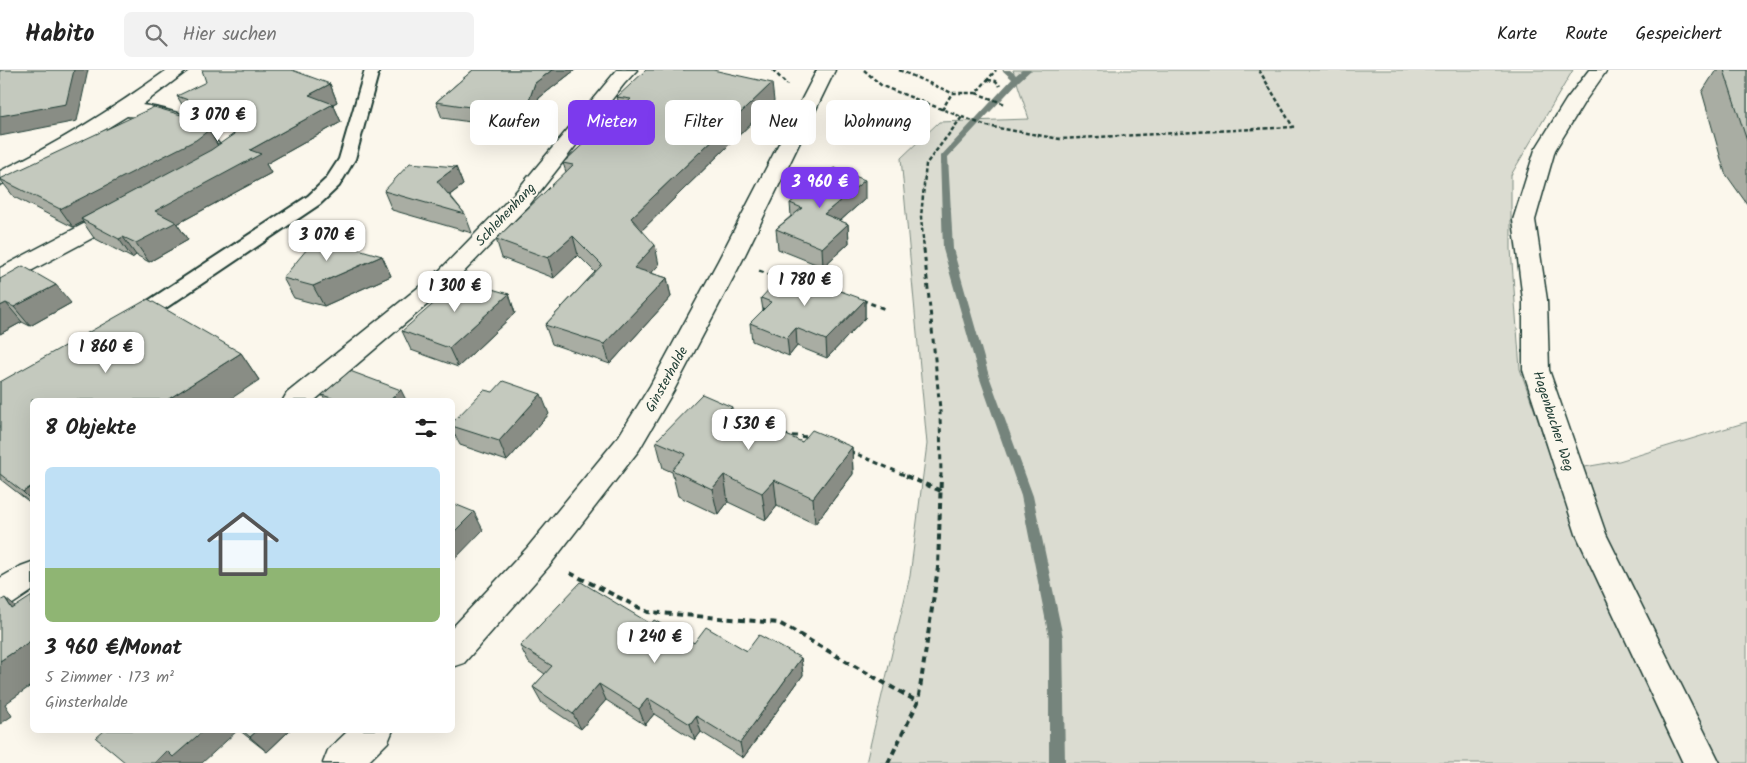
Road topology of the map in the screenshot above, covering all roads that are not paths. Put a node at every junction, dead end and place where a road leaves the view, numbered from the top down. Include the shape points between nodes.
1 (179, 70) edge
2 (372, 70) edge
3 (628, 70) edge
4 (826, 70) edge
5 (1598, 70) edge
6 (126, 110) junction
7 (197, 172) edge
8 (0, 179) edge
9 (137, 204) edge
10 (0, 278) edge
11 (119, 330) edge
12 (299, 398) edge
13 (30, 576) edge
14 (0, 595) edge
15 (455, 649) edge
16 (372, 733) edge
17 (341, 763) edge
18 (1702, 763) edge

1 - 6 street
2 - 11 lane via 347,159 333,182 314,200
3 - 12 street, Schlehenhang via 522,198 448,275
4 - 15 street, Ginsterhalde via 730,261 629,443 538,557
5 - 18 street, Hagenbucher Weg via 1545,150 1524,220 1535,300 1536,370 1591,534
6 - 7 street via 154,112 223,134 232,151
6 - 8 street via 76,141
9 - 10 street
13 - 14 street
16 - 17 street

